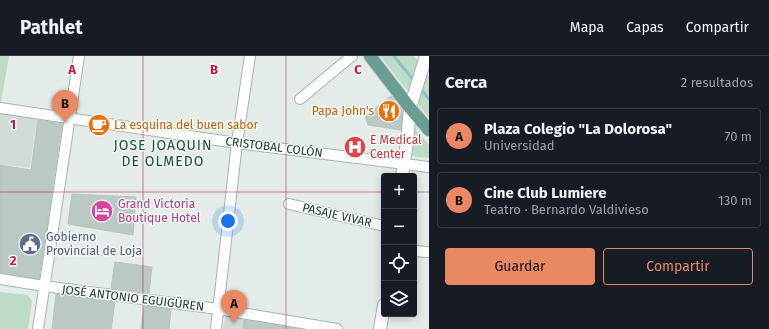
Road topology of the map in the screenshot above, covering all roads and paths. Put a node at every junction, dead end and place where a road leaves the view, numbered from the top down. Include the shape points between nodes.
1 (79, 56) edge
2 (250, 56) edge
3 (352, 56) edge
4 (370, 56) edge
5 (425, 59) edge
6 (300, 99) dead end
7 (411, 103) junction
8 (0, 108) edge
9 (69, 118) junction
10 (429, 130) edge
11 (237, 143) junction
12 (429, 167) edge
13 (403, 170) edge
14 (289, 204) dead end
15 (381, 225) edge
16 (417, 251) edge
17 (429, 252) edge
18 (0, 279) edge
19 (44, 286) junction
20 (218, 309) junction
21 (382, 317) edge
22 (38, 329) edge
23 (216, 329) edge
24 (337, 329) edge
25 (380, 329) edge

1 - 9 street
2 - 11 street
3 - 6 street
4 - 7 main road
5 - 7 street
7 - 10 main road
7 - 13 street
8 - 9 street, CRISTOBAL COLÓN
9 - 11 street, CRISTOBAL COLÓN
9 - 19 street
11 - 13 street, CRISTOBAL COLÓN
11 - 20 street
12 - 13 street, CRISTOBAL COLÓN
14 - 15 street, PASAJE VIVAR
16 - 17 street
18 - 19 street, JOSÉ ANTONIO EGUIGÜREN
19 - 20 street, JOSÉ ANTONIO EGUIGÜREN
19 - 22 street
20 - 23 street
20 - 24 street, JOSÉ ANTONIO EGUIGÜREN
21 - 25 street

